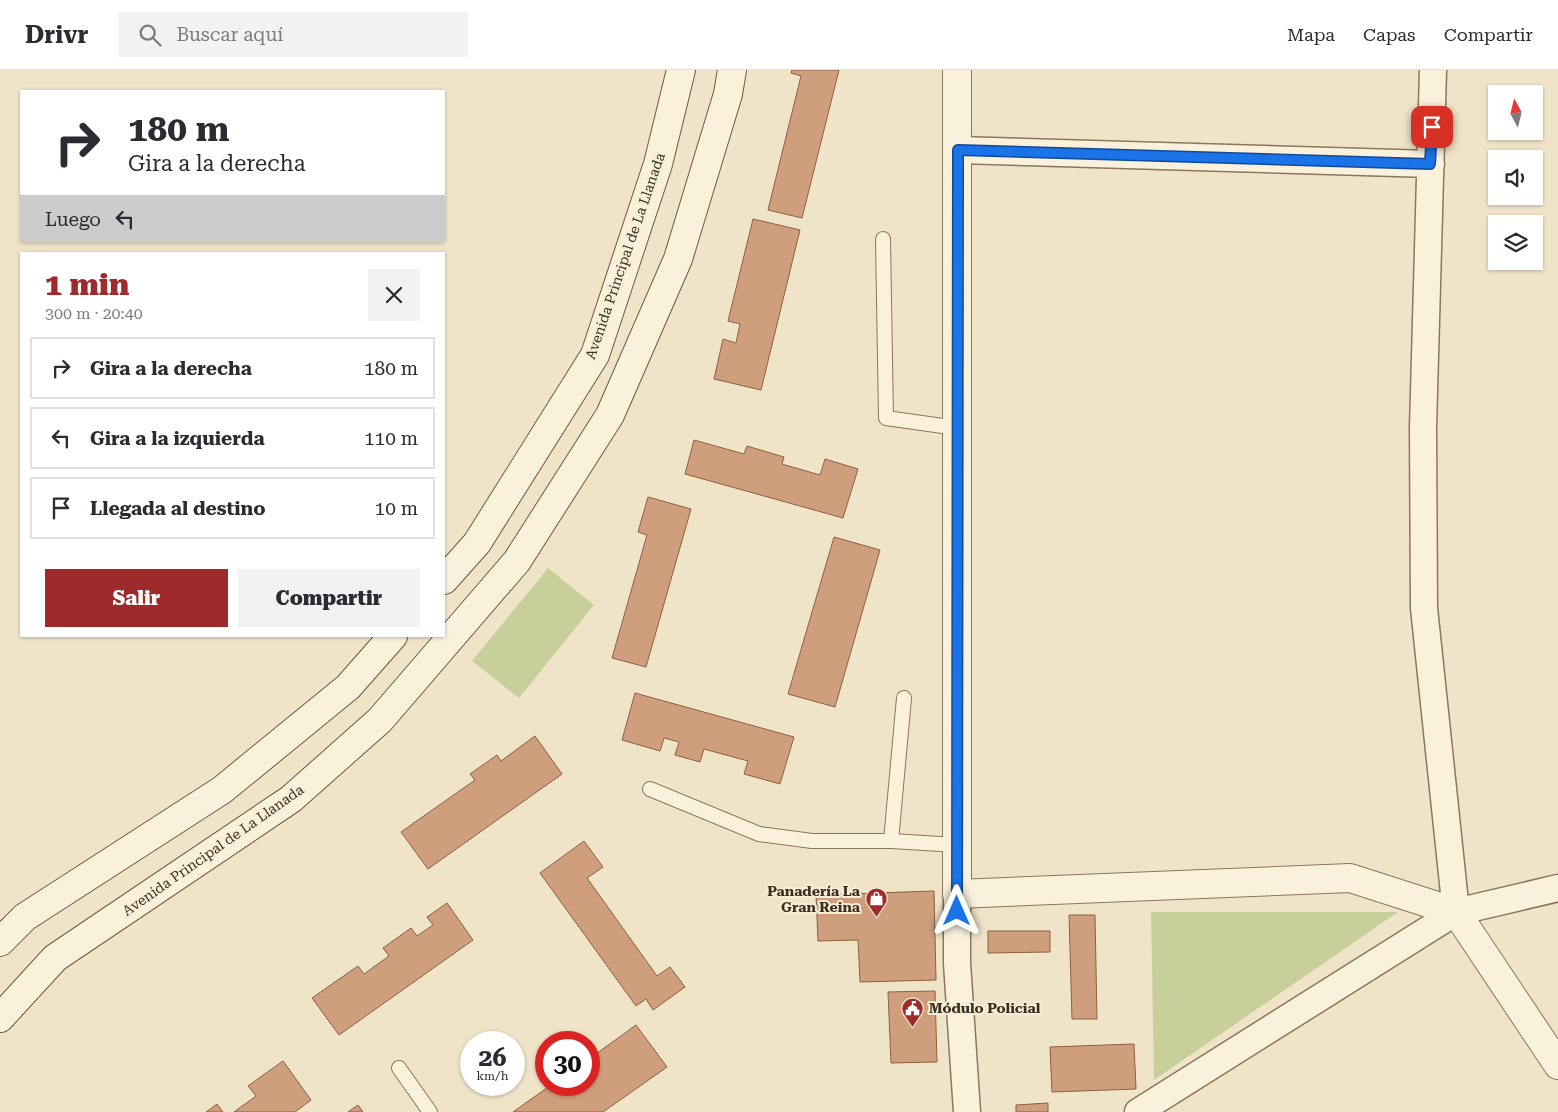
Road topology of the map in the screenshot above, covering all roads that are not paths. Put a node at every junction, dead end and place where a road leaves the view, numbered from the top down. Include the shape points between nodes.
1 (681, 70) edge
2 (732, 70) edge
3 (957, 70) edge
4 (1433, 70) edge
5 (958, 150) junction
6 (1430, 164) junction
7 (884, 239) dead end
8 (956, 428) junction
9 (445, 579) edge
10 (392, 637) edge
11 (904, 698) dead end
12 (650, 789) dead end
13 (891, 841) junction
14 (957, 846) junction
15 (1558, 888) edge
16 (957, 894) junction
17 (1456, 912) junction
18 (0, 942) edge
19 (0, 1018) edge
20 (1558, 1065) edge
21 (399, 1068) dead end
22 (430, 1112) edge
23 (967, 1112) edge
24 (1138, 1112) edge

1 - 9 main road, Avenida Principal de La Llanada via 658,164 594,355 477,542
2 - 19 main road, Avenida Principal de La Llanada via 728,94 678,259 610,415 517,561 380,720 298,793 55,958
3 - 5 main road
4 - 6 street
5 - 6 street
5 - 8 main road
6 - 17 street via 1423,428 1424,608
7 - 8 lane via 886,418
8 - 14 main road
10 - 18 main road via 348,687 222,790 25,917
11 - 13 lane
12 - 13 lane via 758,834 812,841
13 - 14 lane
14 - 16 main road
15 - 17 street
16 - 17 main road via 1350,878
16 - 23 street via 957,963
17 - 20 main road
17 - 24 street
21 - 22 lane

